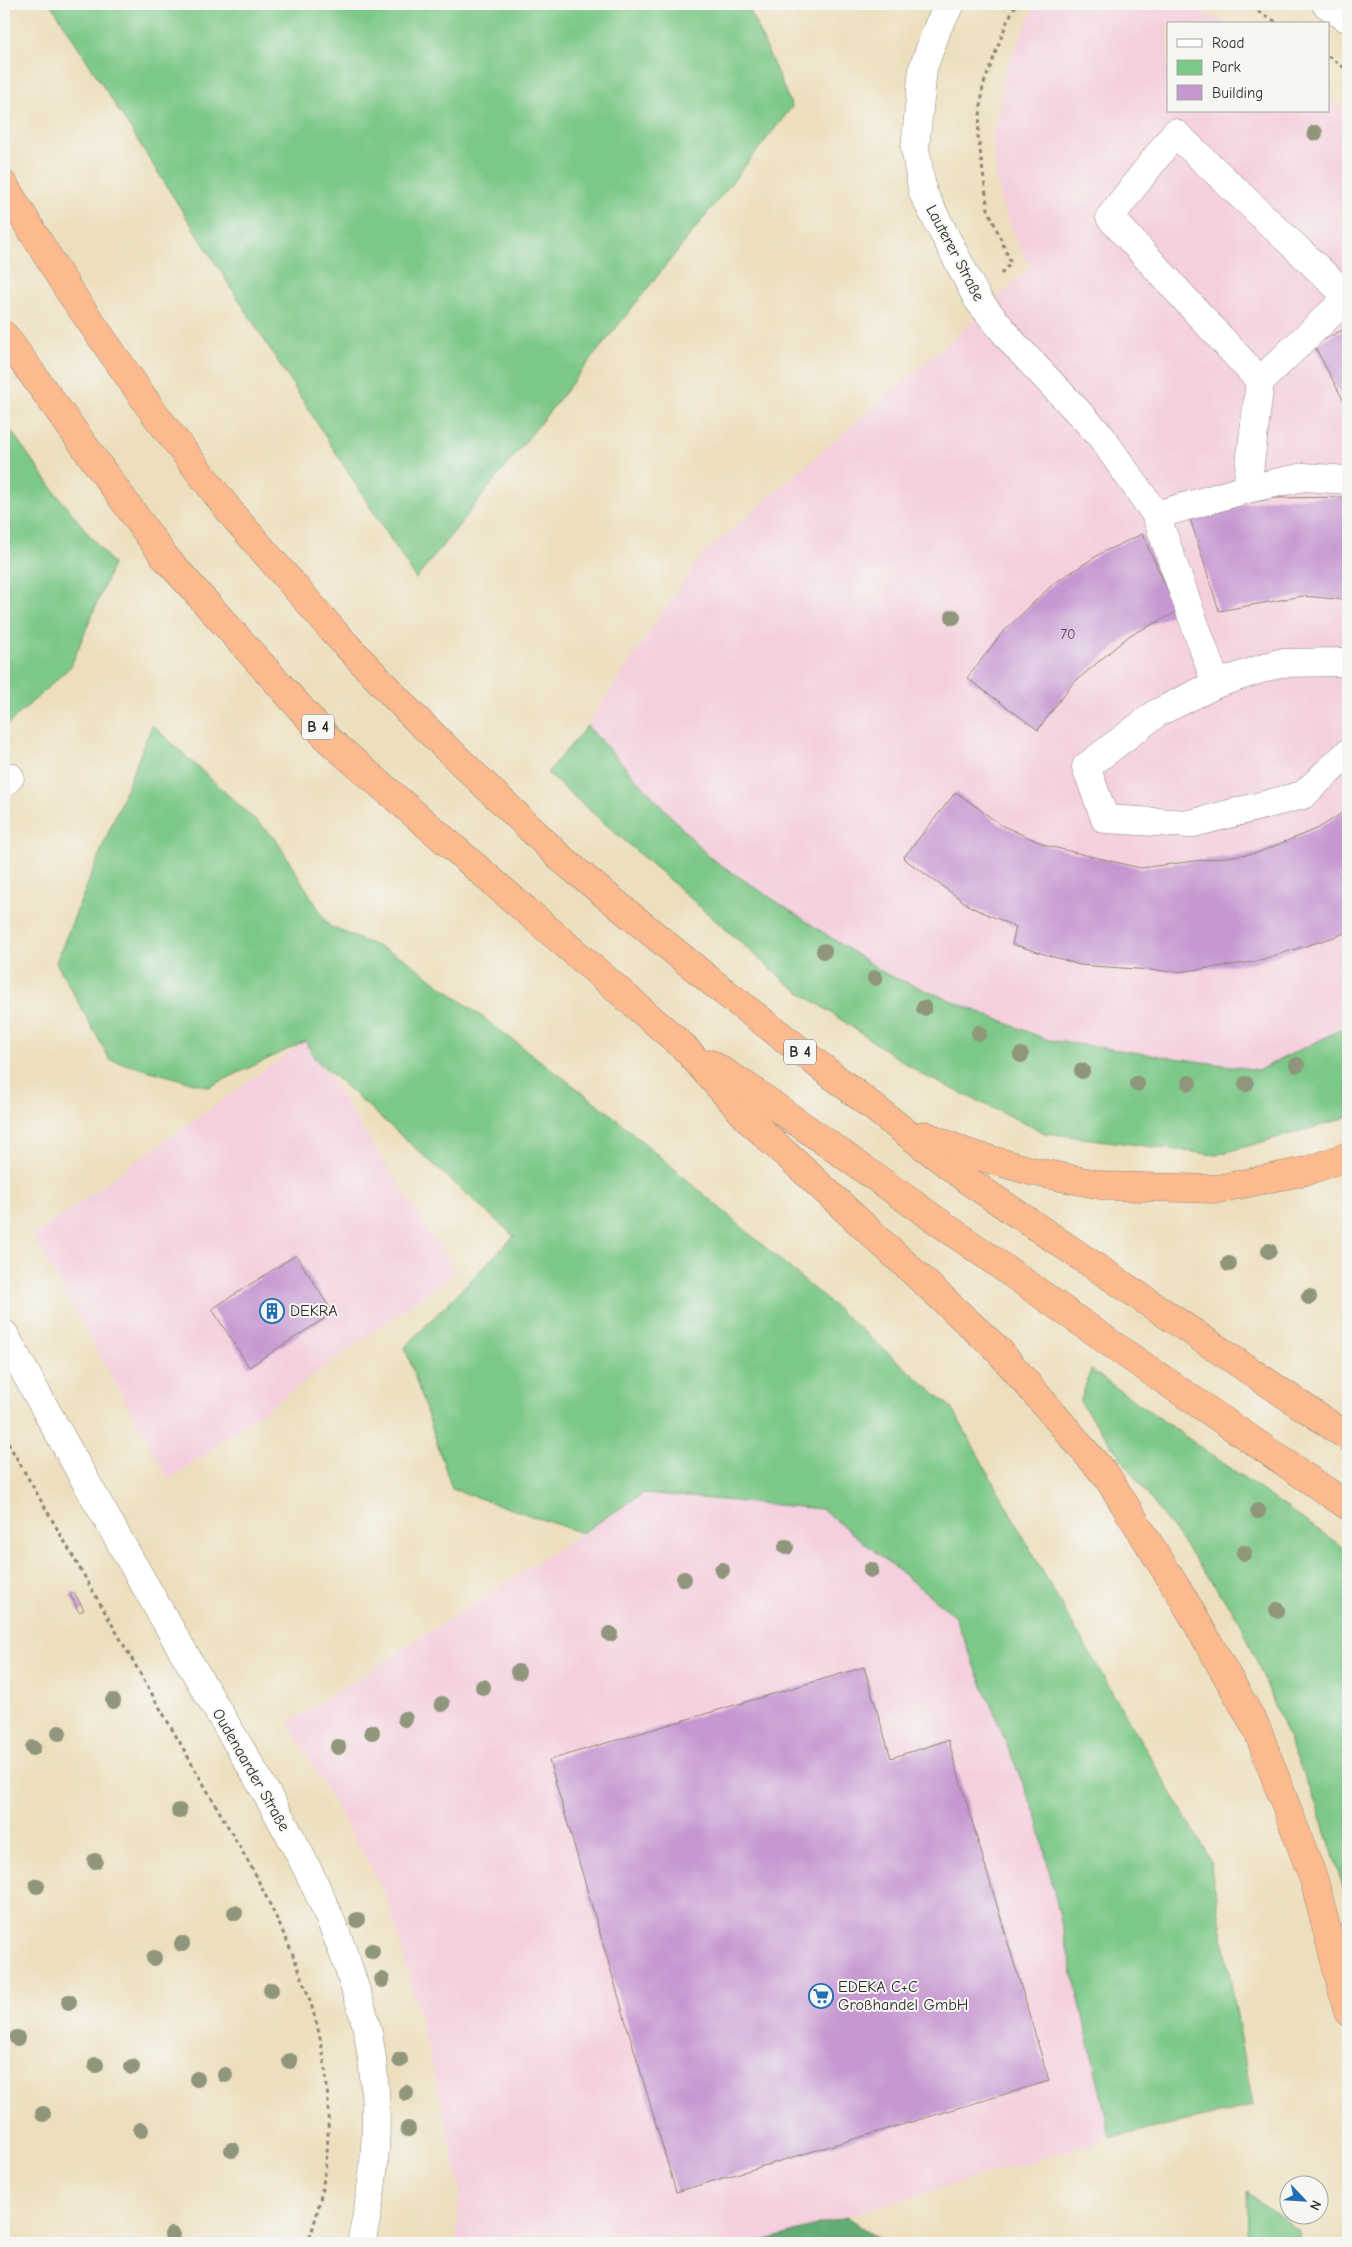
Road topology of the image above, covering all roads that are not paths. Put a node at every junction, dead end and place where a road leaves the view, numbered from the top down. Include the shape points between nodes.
1 (1326, 4) edge
2 (943, 10) edge
3 (1348, 19) edge
4 (4, 185) edge
5 (4, 335) edge
6 (1260, 381) junction
7 (1348, 480) edge
8 (1247, 489) junction
9 (1156, 515) junction
10 (1348, 662) edge
11 (1216, 684) junction
12 (1348, 753) edge
13 (684, 1047) junction
14 (882, 1116) junction
15 (1348, 1156) edge
16 (4, 1334) edge
17 (12, 1368) edge
18 (1348, 1437) edge
19 (1348, 1506) edge
20 (1348, 2012) edge
21 (361, 2243) edge

1 - 3 street
2 - 9 street, Lauterer Straße via 923,68 915,148 923,194 978,300 1014,344 1100,435
4 - 14 highway, B 4 via 67,288 154,413 235,518 393,695 564,861
5 - 13 highway, B 4 via 164,556 330,741
6 - 6 street via 1110,217 1175,133 1348,297
6 - 8 street
7 - 8 street via 1304,477
8 - 9 street
9 - 11 street, Lauterer Straße
10 - 11 street via 1279,663
11 - 12 street via 1156,713 1086,767 1105,819 1190,824 1303,795
13 - 19 highway via 749,1088 1110,1344
13 - 20 highway via 749,1120 999,1351 1108,1478 1183,1598 1257,1729 1314,1880
14 - 15 highway via 966,1153 1031,1171 1106,1186 1218,1189 1310,1170
14 - 18 highway via 970,1182
16 - 17 street, Oudenaarder Straße
17 - 21 street, Oudenaarder Straße via 112,1529 268,1797 312,1878 344,1952 368,2032 376,2116 370,2203

